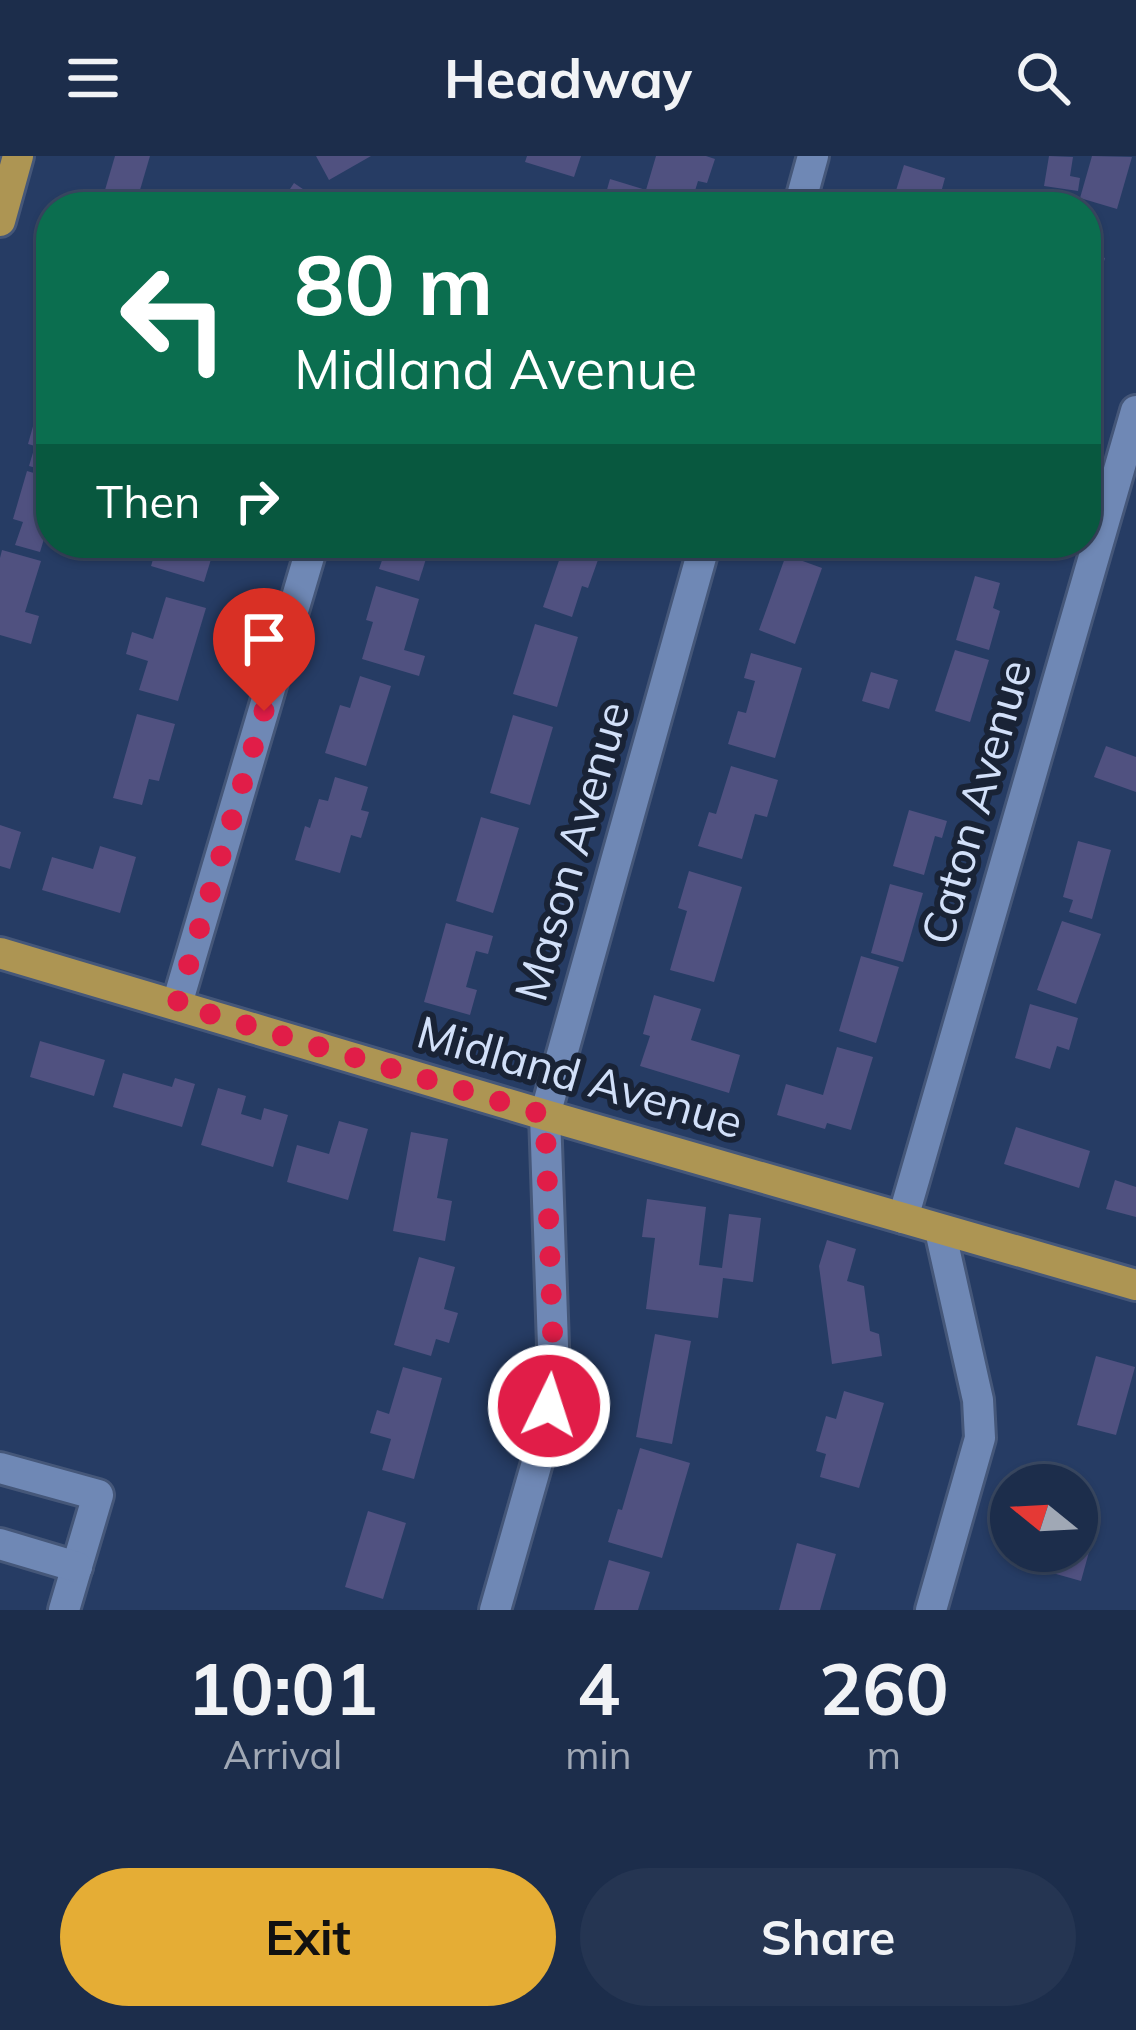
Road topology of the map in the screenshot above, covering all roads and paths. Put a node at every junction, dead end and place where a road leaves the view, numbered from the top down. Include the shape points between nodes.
1 (814, 156) edge
2 (10, 171) edge
3 (803, 192) edge
4 (0, 221) edge
5 (1136, 411) edge
6 (1101, 532) edge
7 (309, 558) edge
8 (701, 558) edge
9 (1094, 558) edge
10 (0, 953) edge
11 (177, 1004) junction
12 (545, 1115) junction
13 (903, 1218) junction
14 (940, 1230) junction
15 (1136, 1285) edge
16 (0, 1468) edge
17 (0, 1544) edge
18 (76, 1567) junction
19 (64, 1610) edge
20 (495, 1610) edge
21 (931, 1610) edge

1 - 3 street
2 - 4 main road
5 - 6 street, Caton Avenue
7 - 11 street
8 - 12 street, Mason Avenue
9 - 13 street, Caton Avenue
10 - 11 main road, Midland Avenue
11 - 12 main road, Midland Avenue
12 - 13 main road, Midland Avenue
12 - 20 street, Mason Avenue via 554,1374
13 - 14 main road, Midland Avenue
14 - 15 main road, Midland Avenue
14 - 21 street via 980,1438
16 - 18 street via 98,1495
17 - 18 street
18 - 19 street

